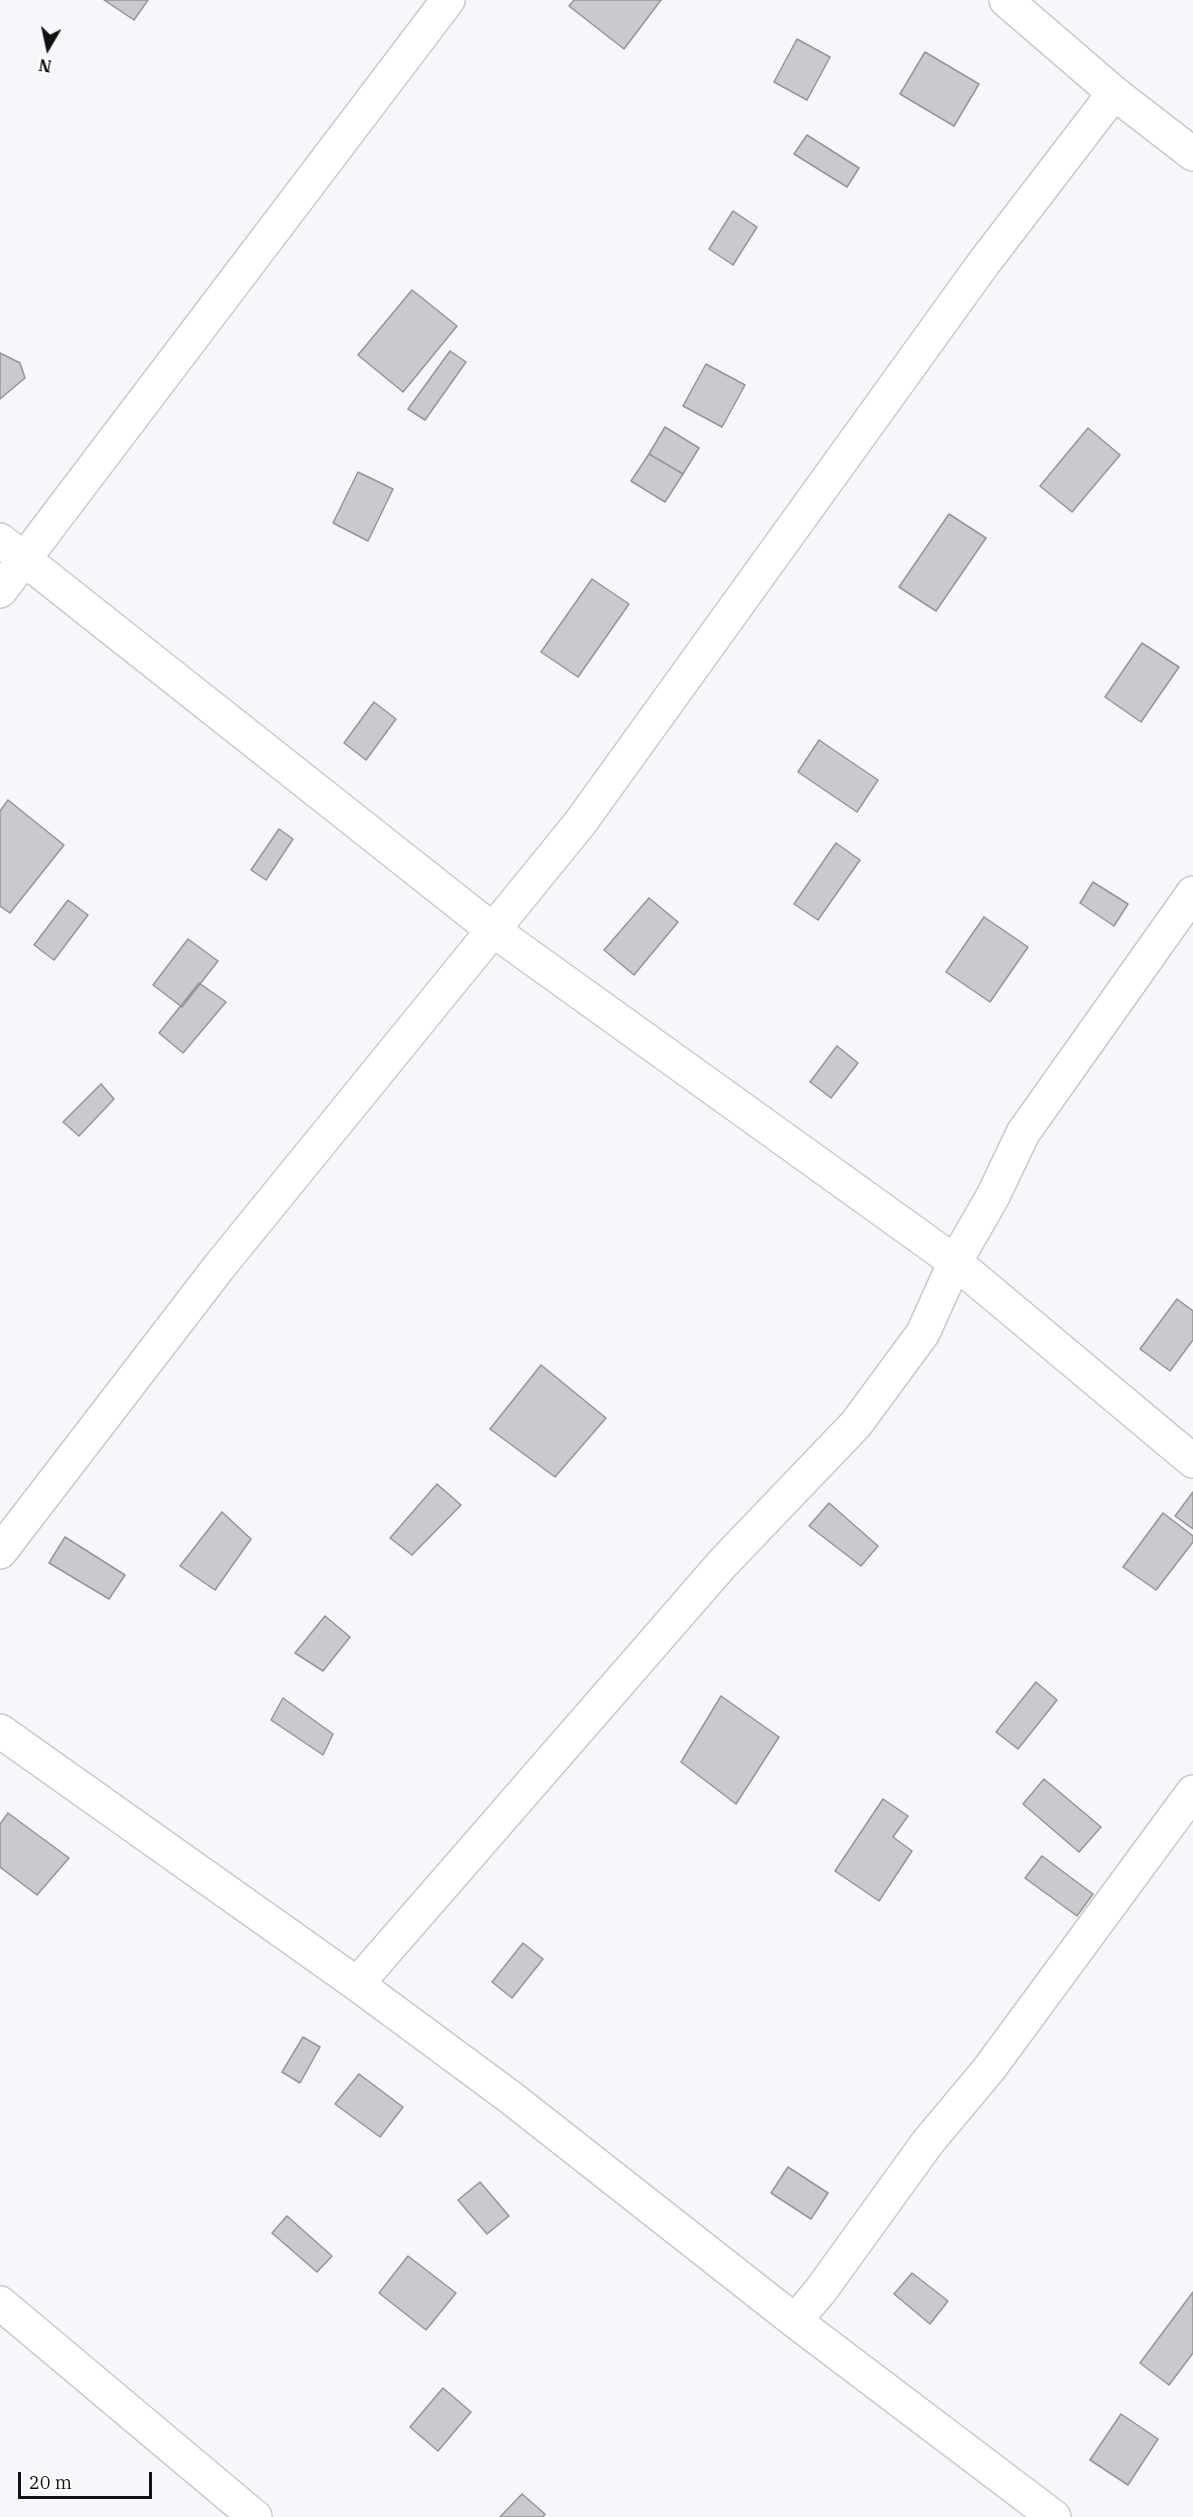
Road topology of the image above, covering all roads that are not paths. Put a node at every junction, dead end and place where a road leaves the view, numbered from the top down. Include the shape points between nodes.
1 (448, 0) edge
2 (1006, 0) edge
3 (1114, 93) junction
4 (1193, 154) edge
5 (12, 550) edge
6 (0, 591) edge
7 (1193, 893) edge
8 (493, 930) junction
9 (955, 1262) junction
10 (1193, 1461) edge
11 (0, 1552) edge
12 (0, 1731) edge
13 (1193, 1792) edge
14 (357, 1984) junction
15 (0, 2303) edge
16 (795, 2321) junction
17 (255, 2517) edge
18 (1054, 2517) edge

1 - 5 street
2 - 3 street
3 - 4 street
3 - 8 street via 982,264 580,823
5 - 6 street
5 - 8 street
7 - 9 street via 1023,1133
8 - 9 street
8 - 11 street via 219,1267
9 - 10 street
9 - 14 street via 923,1333 856,1424 723,1563
12 - 14 street
13 - 16 street
14 - 16 street via 510,2097
15 - 17 street
16 - 18 street

